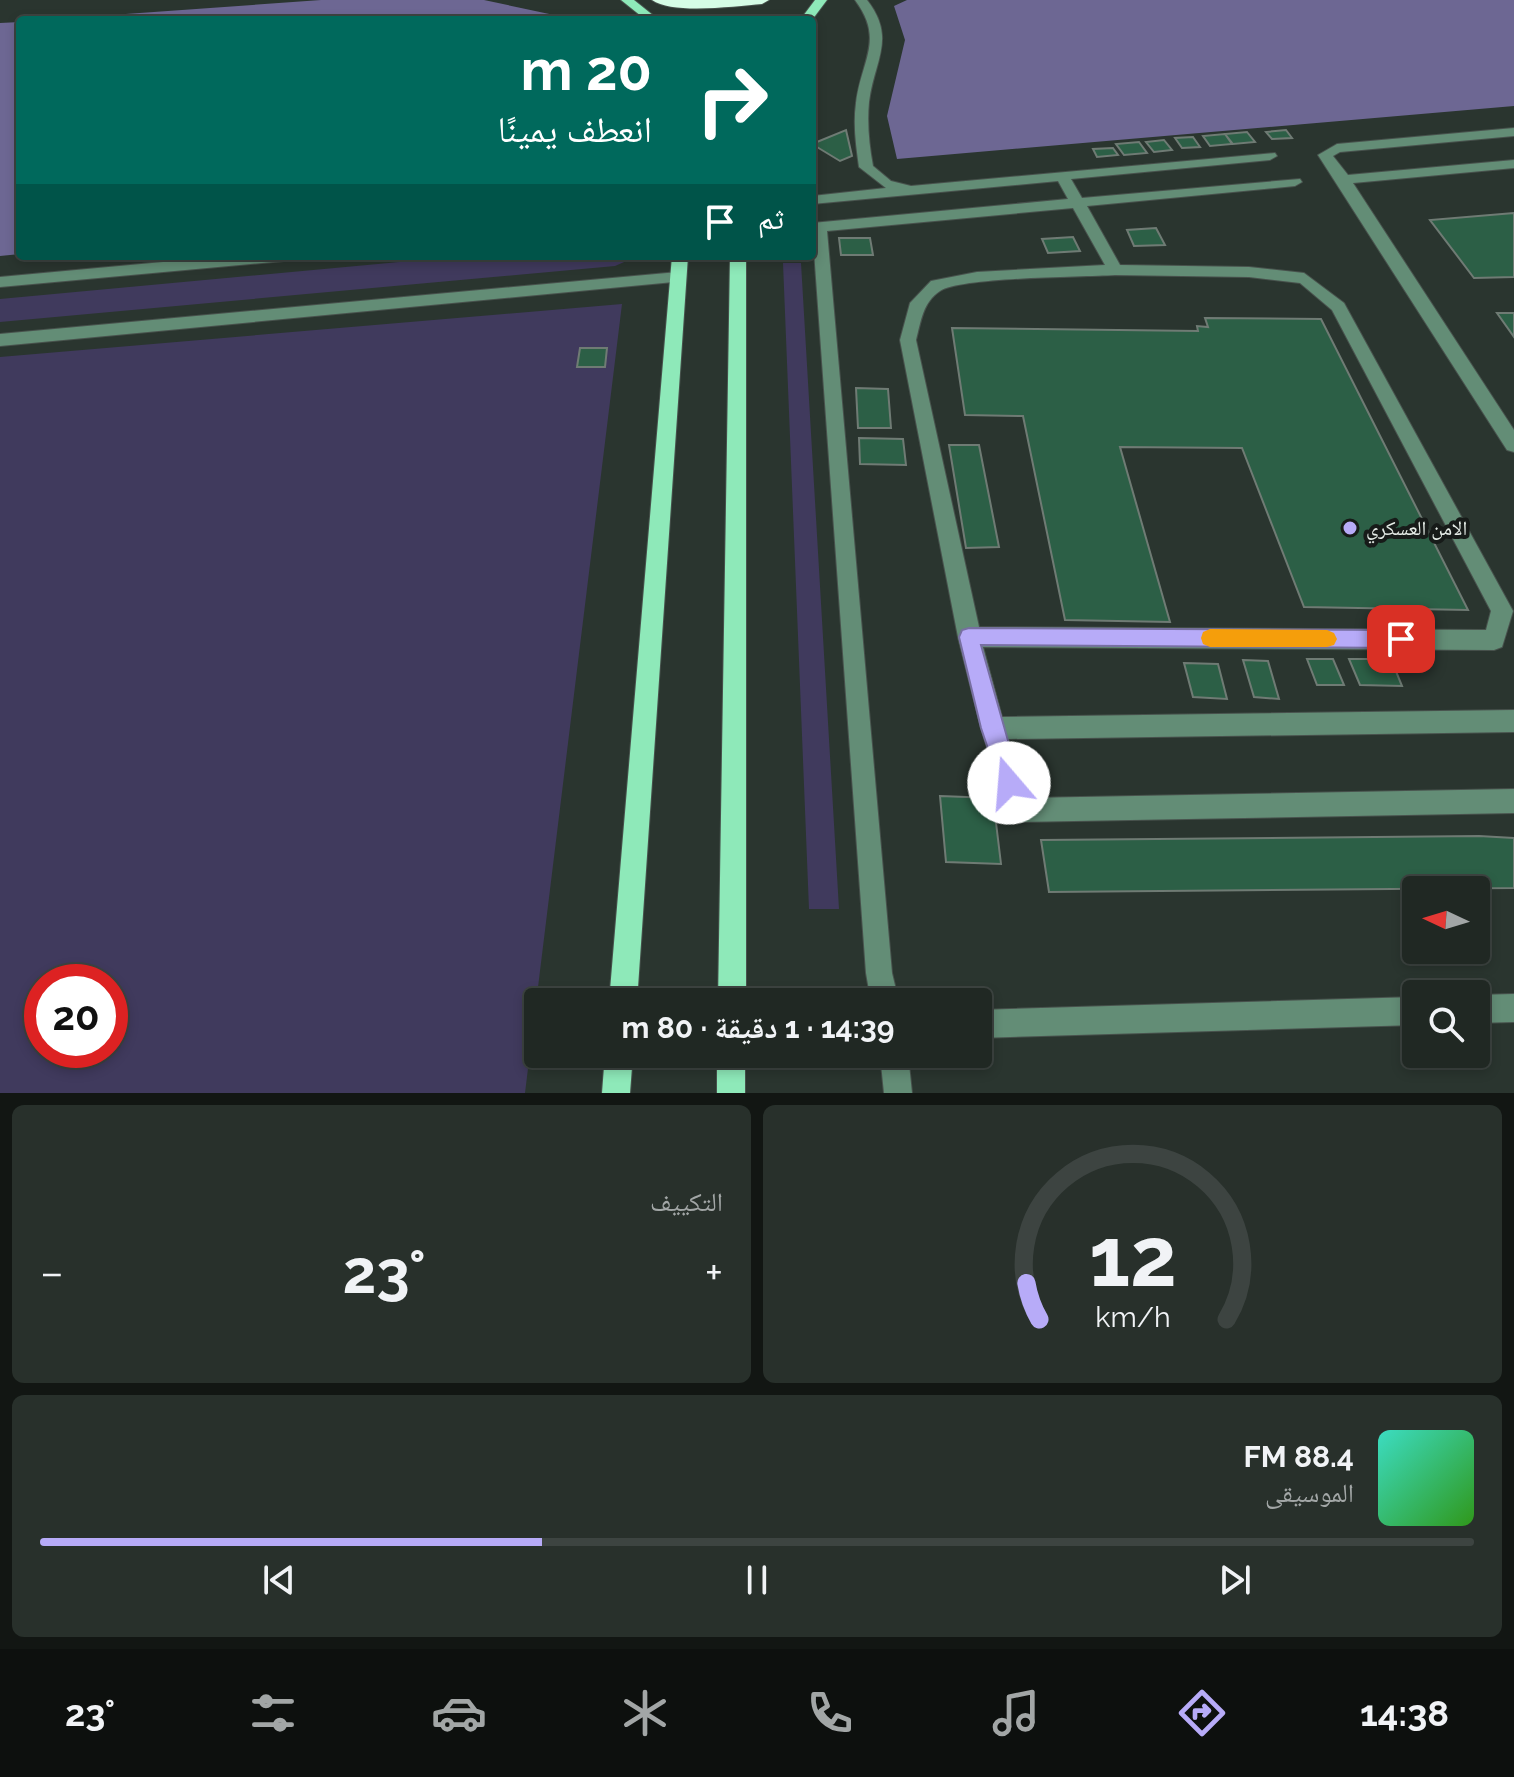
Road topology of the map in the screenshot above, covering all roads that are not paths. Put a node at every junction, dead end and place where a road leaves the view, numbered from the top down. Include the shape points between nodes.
1 (627, 0) edge
2 (659, 0) edge
3 (762, 0) edge
4 (861, 0) edge
5 (648, 16) edge
6 (1514, 132) edge
7 (1270, 156) dead end
8 (1514, 164) edge
9 (1063, 177) junction
10 (1344, 180) junction
11 (1295, 182) dead end
12 (910, 191) junction
13 (816, 200) edge
14 (1081, 204) junction
15 (816, 228) edge
16 (240, 260) edge
17 (738, 260) edge
18 (679, 266) edge
19 (1115, 270) junction
20 (0, 282) edge
21 (0, 340) edge
22 (1514, 445) edge
23 (969, 637) junction
24 (1514, 721) edge
25 (992, 728) junction
26 (1514, 801) edge
27 (624, 988) edge
28 (732, 988) edge
29 (882, 988) edge
30 (1514, 1008) edge
31 (1490, 1009) edge
32 (1402, 1011) edge
33 (992, 1024) edge
34 (618, 1068) edge
35 (731, 1068) edge
36 (895, 1068) edge
37 (616, 1093) edge
38 (731, 1093) edge
39 (898, 1093) edge

1 - 5 main road
2 - 3 highway
4 - 12 street via 878,29 860,130 866,167 886,184
6 - 10 street via 1337,148 1325,155
7 - 9 street
8 - 10 street
9 - 12 street
9 - 14 street
10 - 22 street
11 - 14 street
12 - 13 street
14 - 15 street
14 - 19 street
15 - 29 street
16 - 20 street
17 - 28 main road
18 - 21 street
18 - 27 main road
19 - 23 street via 977,277 937,285 918,303 908,340
19 - 23 street via 1304,278 1338,307 1502,611 1494,640
23 - 25 street
24 - 25 street
25 - 26 street via 1018,810
30 - 31 street
32 - 33 street
34 - 37 main road
35 - 38 main road
36 - 39 street

